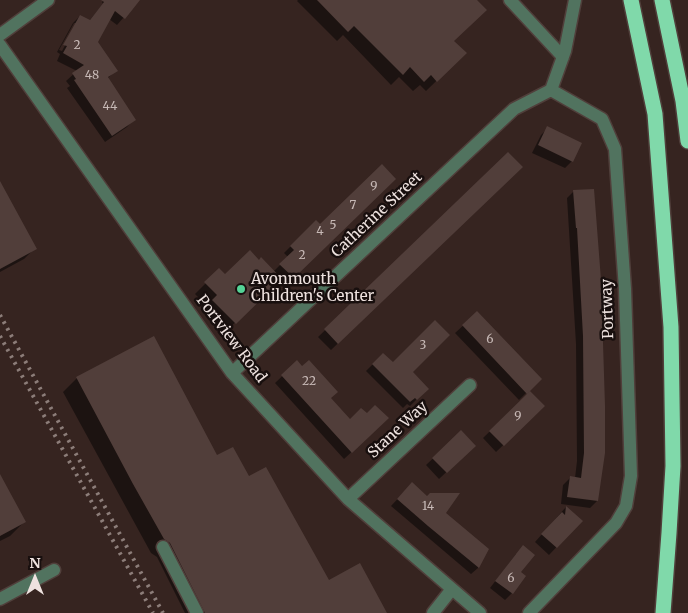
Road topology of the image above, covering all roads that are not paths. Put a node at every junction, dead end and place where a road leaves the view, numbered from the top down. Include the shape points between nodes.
1 (48, 0) edge
2 (510, 0) edge
3 (575, 0) edge
4 (632, 0) edge
5 (662, 0) edge
6 (0, 35) edge
7 (0, 45) edge
8 (563, 57) junction
9 (551, 90) junction
10 (688, 141) edge
11 (232, 373) junction
12 (470, 384) dead end
13 (348, 499) junction
14 (163, 547) dead end
15 (54, 570) dead end
16 (452, 589) junction
17 (0, 599) edge
18 (197, 613) edge
19 (432, 613) edge
20 (480, 613) edge
21 (529, 613) edge
22 (663, 613) edge

1 - 6 street
2 - 8 street
3 - 8 street
4 - 22 highway via 655,114 671,327 673,466
5 - 10 highway
7 - 11 street, Portview Road
8 - 9 street
9 - 11 street, Catherine Street via 514,109
9 - 21 street, Portway via 602,119 615,148 625,289 630,476 626,506 616,523
11 - 13 street, Portview Road
12 - 13 street, Stane Way
13 - 16 street, Portview Road
14 - 18 street
15 - 17 street
16 - 19 street
16 - 20 street, Portview Road

